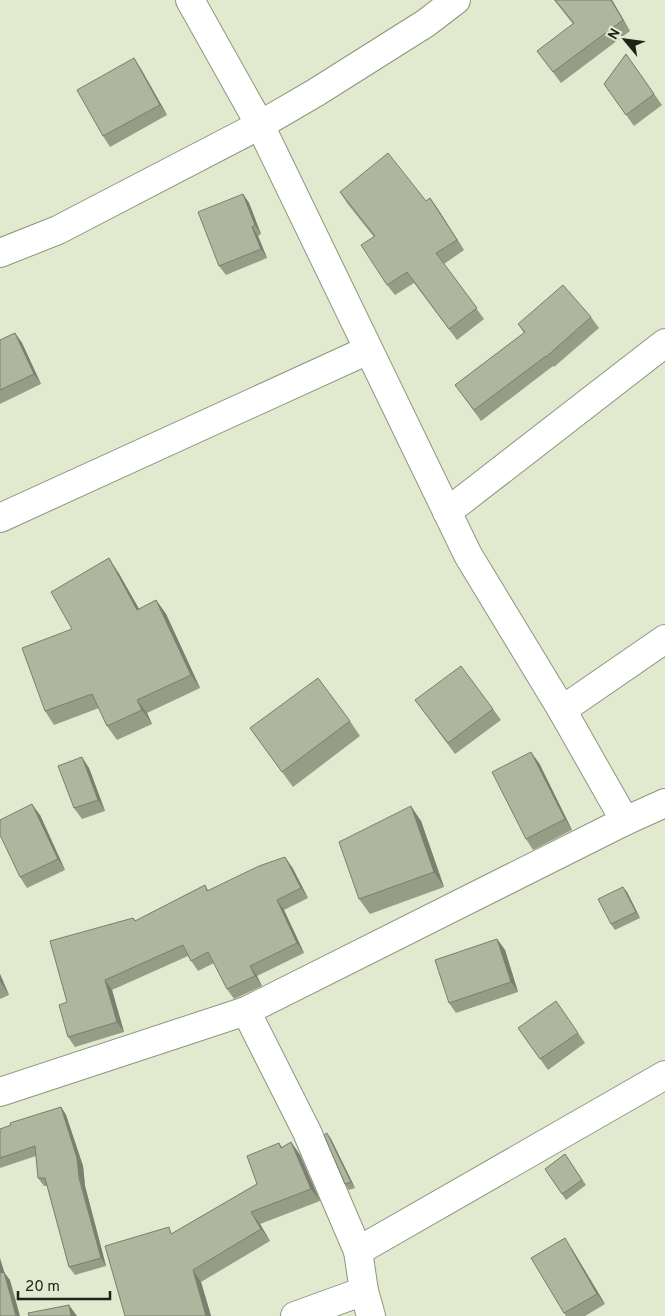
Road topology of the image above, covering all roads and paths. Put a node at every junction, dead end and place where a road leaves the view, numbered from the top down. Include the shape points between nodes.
1 (190, 0) edge
2 (456, 0) edge
3 (260, 125) junction
4 (0, 253) edge
5 (665, 343) edge
6 (368, 350) junction
7 (447, 512) junction
8 (0, 518) edge
9 (665, 639) edge
10 (562, 710) junction
11 (665, 803) edge
12 (625, 821) junction
13 (246, 1011) junction
14 (665, 1075) edge
15 (0, 1092) edge
16 (358, 1251) junction
17 (367, 1304) edge
18 (295, 1316) edge

1 - 3 street
2 - 3 street via 426,24
3 - 4 street via 58,230
3 - 6 street
5 - 7 street
6 - 7 street
6 - 8 street
7 - 10 street via 468,555
9 - 10 street
10 - 12 street
11 - 12 street
12 - 13 street
13 - 15 street
13 - 16 street via 306,1132
14 - 16 street
16 - 17 street
17 - 18 street

